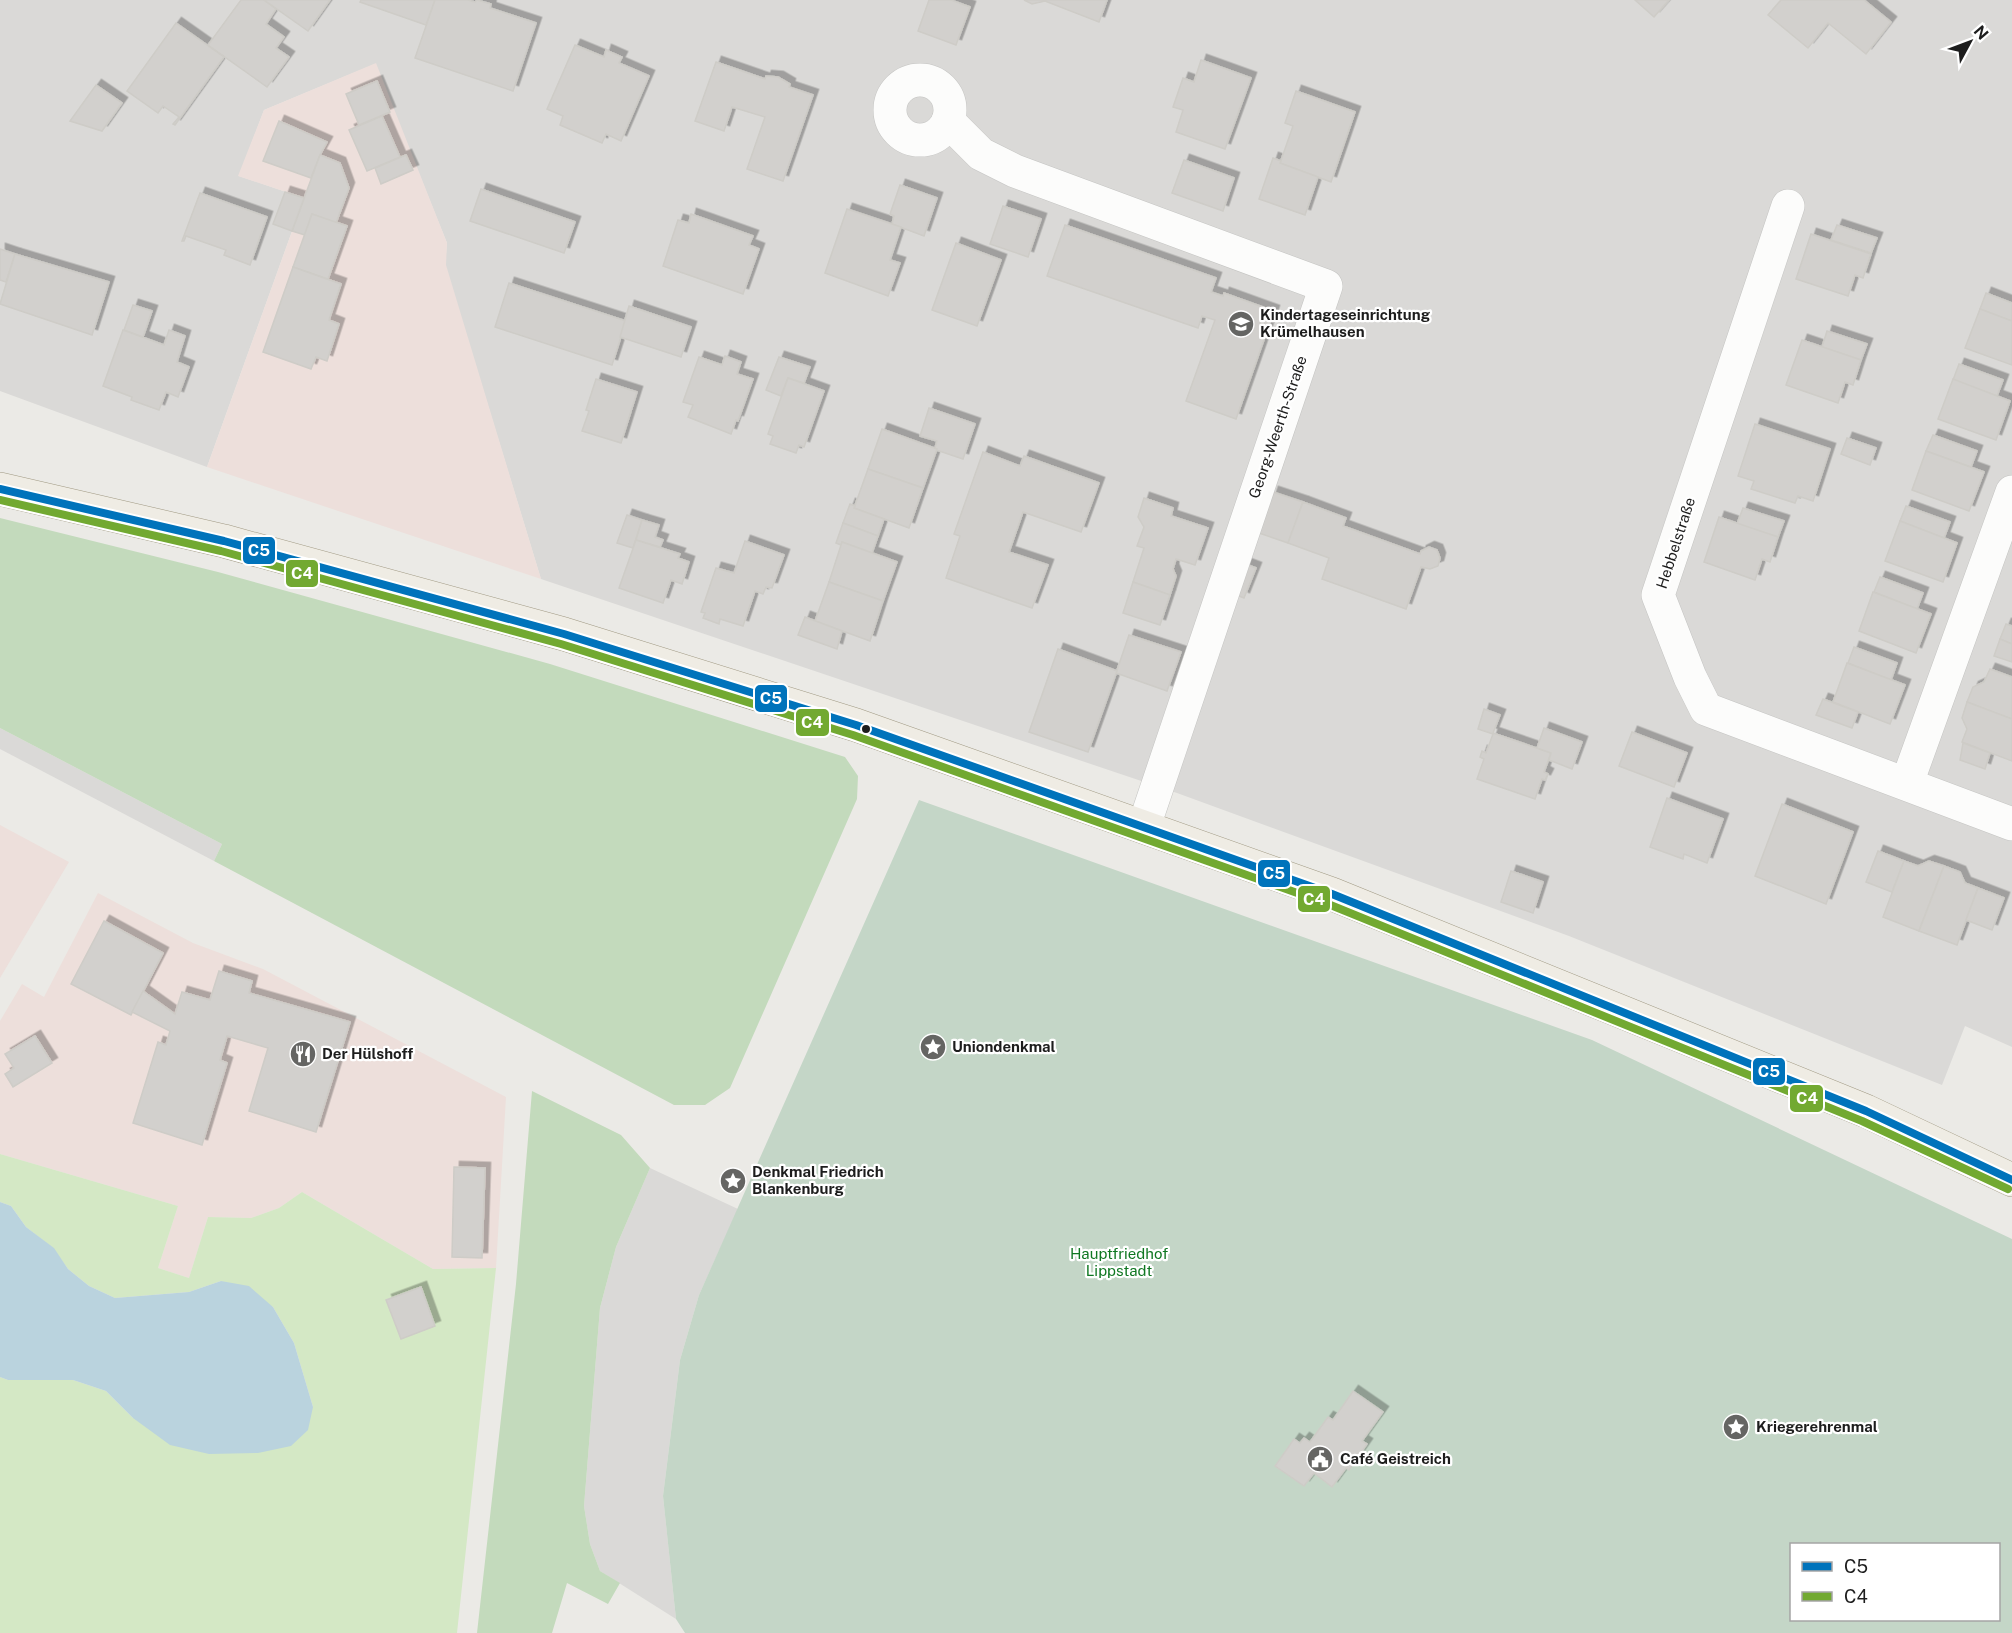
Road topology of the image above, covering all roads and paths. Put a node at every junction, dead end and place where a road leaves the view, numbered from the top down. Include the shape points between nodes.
1 (948, 121) dead end
2 (1788, 206) dead end
3 (0, 489) edge
4 (2012, 492) edge
5 (1907, 783) junction
6 (2012, 824) edge
7 (1144, 826) junction
8 (2012, 1180) edge

1 - 7 street, Georg-Weerth-Straße via 981,154 1015,171 1326,286
2 - 5 street, Hebbelstraße via 1658,595 1706,709
3 - 7 main road via 224,541 574,638 855,725
4 - 5 street
5 - 6 street, Hebbelstraße
7 - 8 main road via 1332,894 1866,1111

